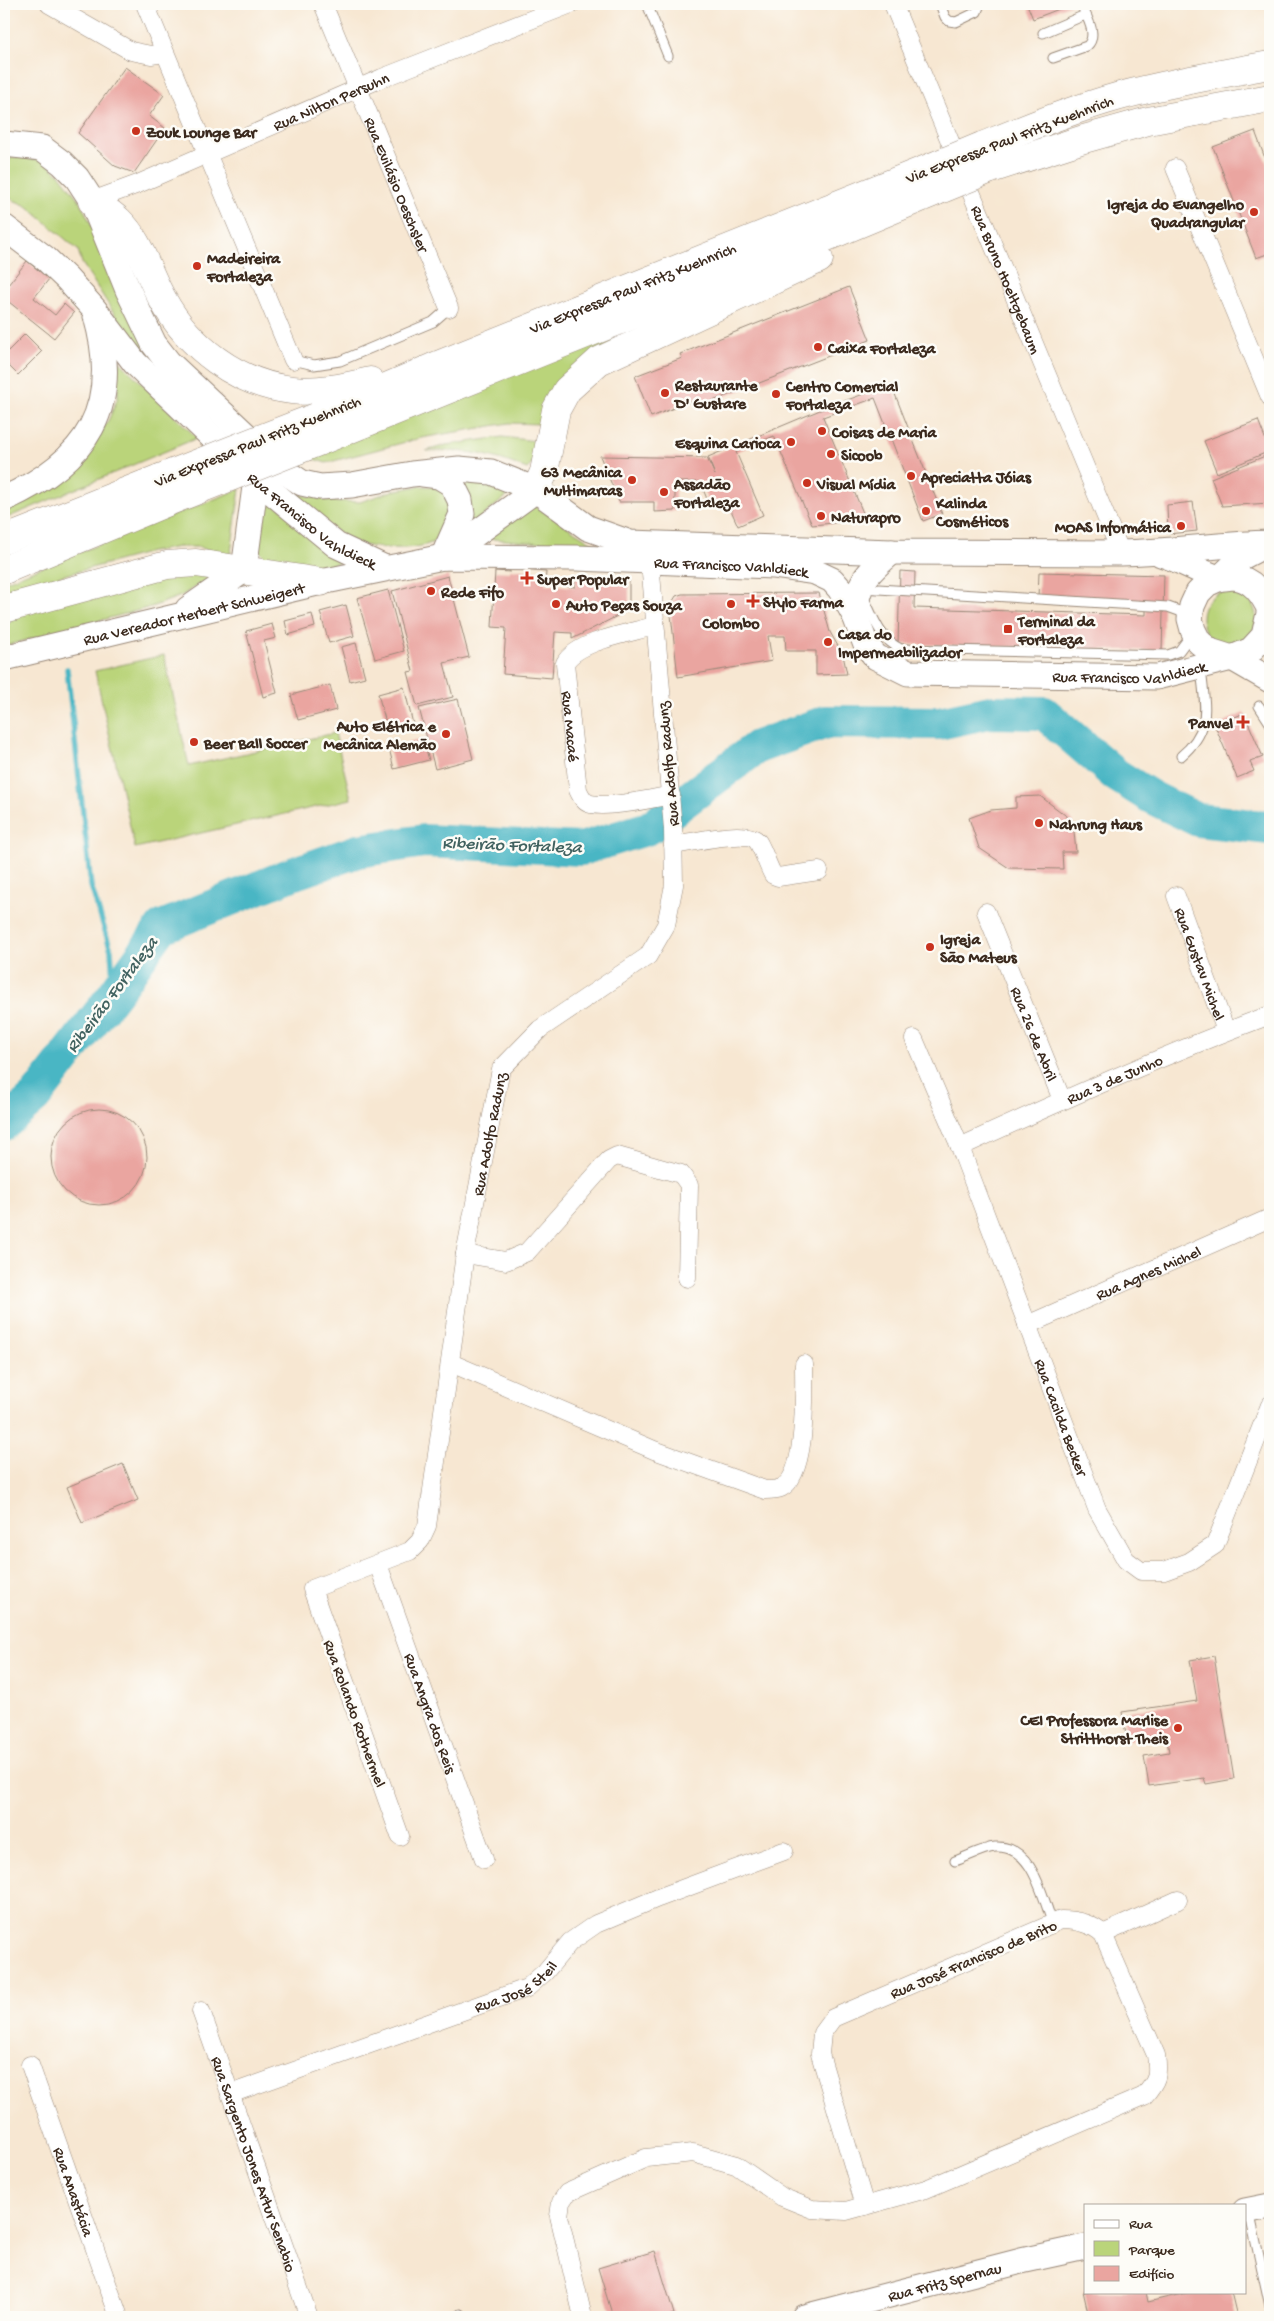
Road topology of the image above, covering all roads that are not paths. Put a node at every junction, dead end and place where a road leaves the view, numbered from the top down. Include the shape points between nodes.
1 (49, 4) edge
2 (145, 4) edge
3 (323, 4) edge
4 (571, 4) edge
5 (647, 4) edge
6 (893, 4) edge
7 (940, 4) edge
8 (980, 4) edge
9 (1081, 4) edge
10 (1085, 16) junction
11 (1043, 33) dead end
12 (164, 53) junction
13 (668, 56) dead end
14 (1053, 58) dead end
15 (1270, 65) edge
16 (359, 88) junction
17 (1270, 98) edge
18 (8, 150) edge
19 (206, 155) junction
20 (988, 166) junction
21 (1176, 168) dead end
22 (940, 187) junction
23 (92, 201) junction
24 (4, 226) edge
25 (449, 308) joint
26 (94, 309) junction
27 (293, 360) joint
28 (433, 367) junction
29 (1270, 397) edge
30 (320, 429) junction
31 (412, 474) junction
32 (256, 479) junction
33 (165, 490) junction
34 (536, 490) junction
35 (4, 498) edge
36 (4, 540) edge
37 (1269, 543) edge
38 (892, 552) junction
39 (1121, 552) junction
40 (1156, 552) junction
41 (443, 557) junction
42 (650, 562) junction
43 (385, 568) junction
44 (4, 570) edge
45 (244, 570) junction
46 (1220, 578) junction
47 (321, 582) junction
48 (850, 588) junction
49 (4, 609) edge
50 (1270, 609) edge
51 (176, 617) junction
52 (1192, 625) junction
53 (654, 626) junction
54 (4, 658) edge
55 (1232, 658) junction
56 (1201, 667) junction
57 (1270, 680) edge
58 (1259, 706) dead end
59 (1270, 723) edge
60 (1180, 756) dead end
61 (671, 798) junction
62 (673, 837) junction
63 (819, 871) dead end
64 (1176, 896) dead end
65 (986, 912) dead end
66 (1270, 1015) edge
67 (1226, 1031) junction
68 (914, 1038) dead end
69 (1062, 1100) junction
70 (960, 1147) junction
71 (1270, 1218) edge
72 (465, 1254) junction
73 (687, 1278) dead end
74 (1027, 1325) junction
75 (451, 1363) junction
76 (804, 1364) dead end
77 (1270, 1405) edge
78 (378, 1564) junction
79 (312, 1589) joint
80 (400, 1836) dead end
81 (784, 1851) dead end
82 (484, 1859) dead end
83 (955, 1861) dead end
84 (1178, 1900) dead end
85 (1053, 1924) junction
86 (1103, 1934) junction
87 (201, 2011) dead end
88 (30, 2065) dead end
89 (230, 2094) junction
90 (865, 2206) junction
91 (1255, 2209) edge
92 (1084, 2247) edge
93 (1270, 2306) edge
94 (119, 2317) edge
95 (309, 2317) edge
96 (583, 2317) edge
97 (804, 2317) edge

1 - 12 street via 131,51 150,55
2 - 12 street
3 - 16 street, Rua Evilásio Oeschsler
4 - 16 street, Rua Nilton Persuhn
5 - 13 lane
6 - 39 street, Rua Bruno Hoeltgebaum
7 - 8 lane via 945,17 956,22 977,12
9 - 10 lane
10 - 11 lane
10 - 14 lane via 1093,34 1092,42
12 - 19 street
15 - 20 main road, Via Expressa Paul Fritz Kuehnrich via 1204,76 1118,97 1056,117
16 - 19 street, Rua Nilton Persuhn
16 - 25 street, Rua Evilásio Oeschsler
17 - 20 main road, Via Expressa Paul Fritz Kuehnrich via 1148,121
18 - 23 main road, Rua Francisco Vahldieck via 42,148 78,178
19 - 23 street, Rua Nilton Persuhn
19 - 27 street
20 - 22 main road, Via Expressa Paul Fritz Kuehnrich, bridge
21 - 29 street
22 - 28 main road, Via Expressa Paul Fritz Kuehnrich
22 - 30 main road, Via Expressa Paul Fritz Kuehnrich via 834,234
22 - 34 main road via 870,236 599,361 567,390 556,410 546,465
23 - 28 main road via 119,221 132,237 163,300 182,329 204,352 233,372 291,390 320,390 343,388
23 - 31 main road, Rua Francisco Vahldieck via 154,344 168,362 284,471 302,483 320,487
24 - 26 main road, Rua Francisco Vahldieck via 46,259
25 - 27 lane via 433,322 340,361 314,365
26 - 32 main road, Rua Francisco Vahldieck via 135,363
26 - 35 main road via 102,340 105,380 94,424 78,447 52,471
28 - 30 main road, Via Expressa Paul Fritz Kuehnrich
30 - 33 main road, Via Expressa Paul Fritz Kuehnrich, bridge
31 - 34 main road, Rua Francisco Vahldieck via 459,469 491,472
31 - 41 main road via 439,476 452,484 460,500 462,514
32 - 43 main road, Rua Francisco Vahldieck via 336,545
32 - 45 main road
33 - 36 main road, Via Expressa Paul Fritz Kuehnrich
33 - 44 main road, Via Expressa Paul Fritz Kuehnrich
34 - 38 main road, Rua Francisco Vahldieck via 588,528 630,543
34 - 41 main road
37 - 40 main road, Rua Francisco Vahldieck
37 - 46 main road via 1242,557
38 - 39 main road, Rua Francisco Vahldieck
38 - 48 main road
39 - 40 main road, Rua Francisco Vahldieck
40 - 46 main road, Rua Francisco Vahldieck
41 - 42 main road, Rua Francisco Vahldieck
41 - 43 main road, Rua Francisco Vahldieck
42 - 48 main road, Rua Francisco Vahldieck via 773,566 815,572
42 - 53 street, Rua Adolfo Radunz
43 - 47 main road, Rua Vereador Herbert Schweigert
45 - 47 main road
45 - 49 main road via 196,563 167,565
45 - 51 main road
46 - 50 main road via 1236,577 1251,583 1263,594
46 - 52 main road via 1207,584 1198,594 1192,606
47 - 51 main road, Rua Vereador Herbert Schweigert
48 - 52 lane via 1168,607 1179,611
48 - 52 lane via 890,644 901,649 1168,655 1179,651 1187,642
48 - 56 main road, Rua Francisco Vahldieck via 855,616 866,645 876,657 908,672 1157,677
50 - 55 main road, Rua Francisco Vahldieck via 1268,625 1260,642
51 - 54 main road, Rua Vereador Herbert Schweigert
52 - 55 main road via 1200,642 1210,651
53 - 61 street, Rua Adolfo Radunz
53 - 61 street, Rua Macaé via 580,648 569,655 565,663 578,790 584,800 591,804
55 - 56 main road, Rua Francisco Vahldieck
55 - 57 main road
56 - 60 lane via 1205,716 1202,731 1194,745
58 - 59 lane
61 - 62 street, Rua Adolfo Radunz
62 - 63 street via 749,836 758,842 773,874 778,877
62 - 72 street, Rua Adolfo Radunz via 674,885 666,925 648,956 540,1029 501,1069
64 - 67 street, Rua Gustav Michel
65 - 69 street, Rua 26 de Abril
66 - 67 street, Rua 3 de Junho
67 - 69 street, Rua 3 de Junho
68 - 70 street, Rua Cacilda Becker
69 - 70 street, Rua 3 de Junho
70 - 74 street, Rua Cacilda Becker
71 - 74 street, Rua Agnes Michel
72 - 73 street via 506,1261 528,1252 609,1160 617,1156 681,1174 687,1180
72 - 75 street, Rua Adolfo Radunz
74 - 77 street, Rua Cacilda Becker via 1097,1508 1126,1560 1141,1571 1164,1571 1189,1562 1215,1545
75 - 76 street via 654,1450 765,1490 781,1488 790,1479 803,1445
75 - 78 street, Rua Adolfo Radunz via 427,1526 420,1541 410,1551
78 - 79 street, Rua Adolfo Radunz
78 - 82 street, Rua Angra dos Reis
79 - 80 street, Rua Rolando Rothermel
81 - 89 street, Rua José Steil via 596,1924 570,1942 527,1988
83 - 85 lane via 995,1847 1014,1850 1030,1866
84 - 86 street
85 - 86 street, Rua José Francisco de Brito via 1074,1920 1095,1927
85 - 90 street, Rua José Francisco de Brito via 834,2018 822,2034 820,2054
86 - 90 street via 1156,2055 1156,2081 1144,2096 926,2189
87 - 89 street, Rua Sargento Jones Artur Senabio
88 - 94 street, Rua Anastácia
89 - 95 street, Rua Sargento Jones Artur Senabio
90 - 96 street via 846,2211 812,2209 782,2197 736,2165 693,2153 646,2158 567,2193 561,2202 558,2216
91 - 93 lane
92 - 97 main road, Rua Fritz Spernau

